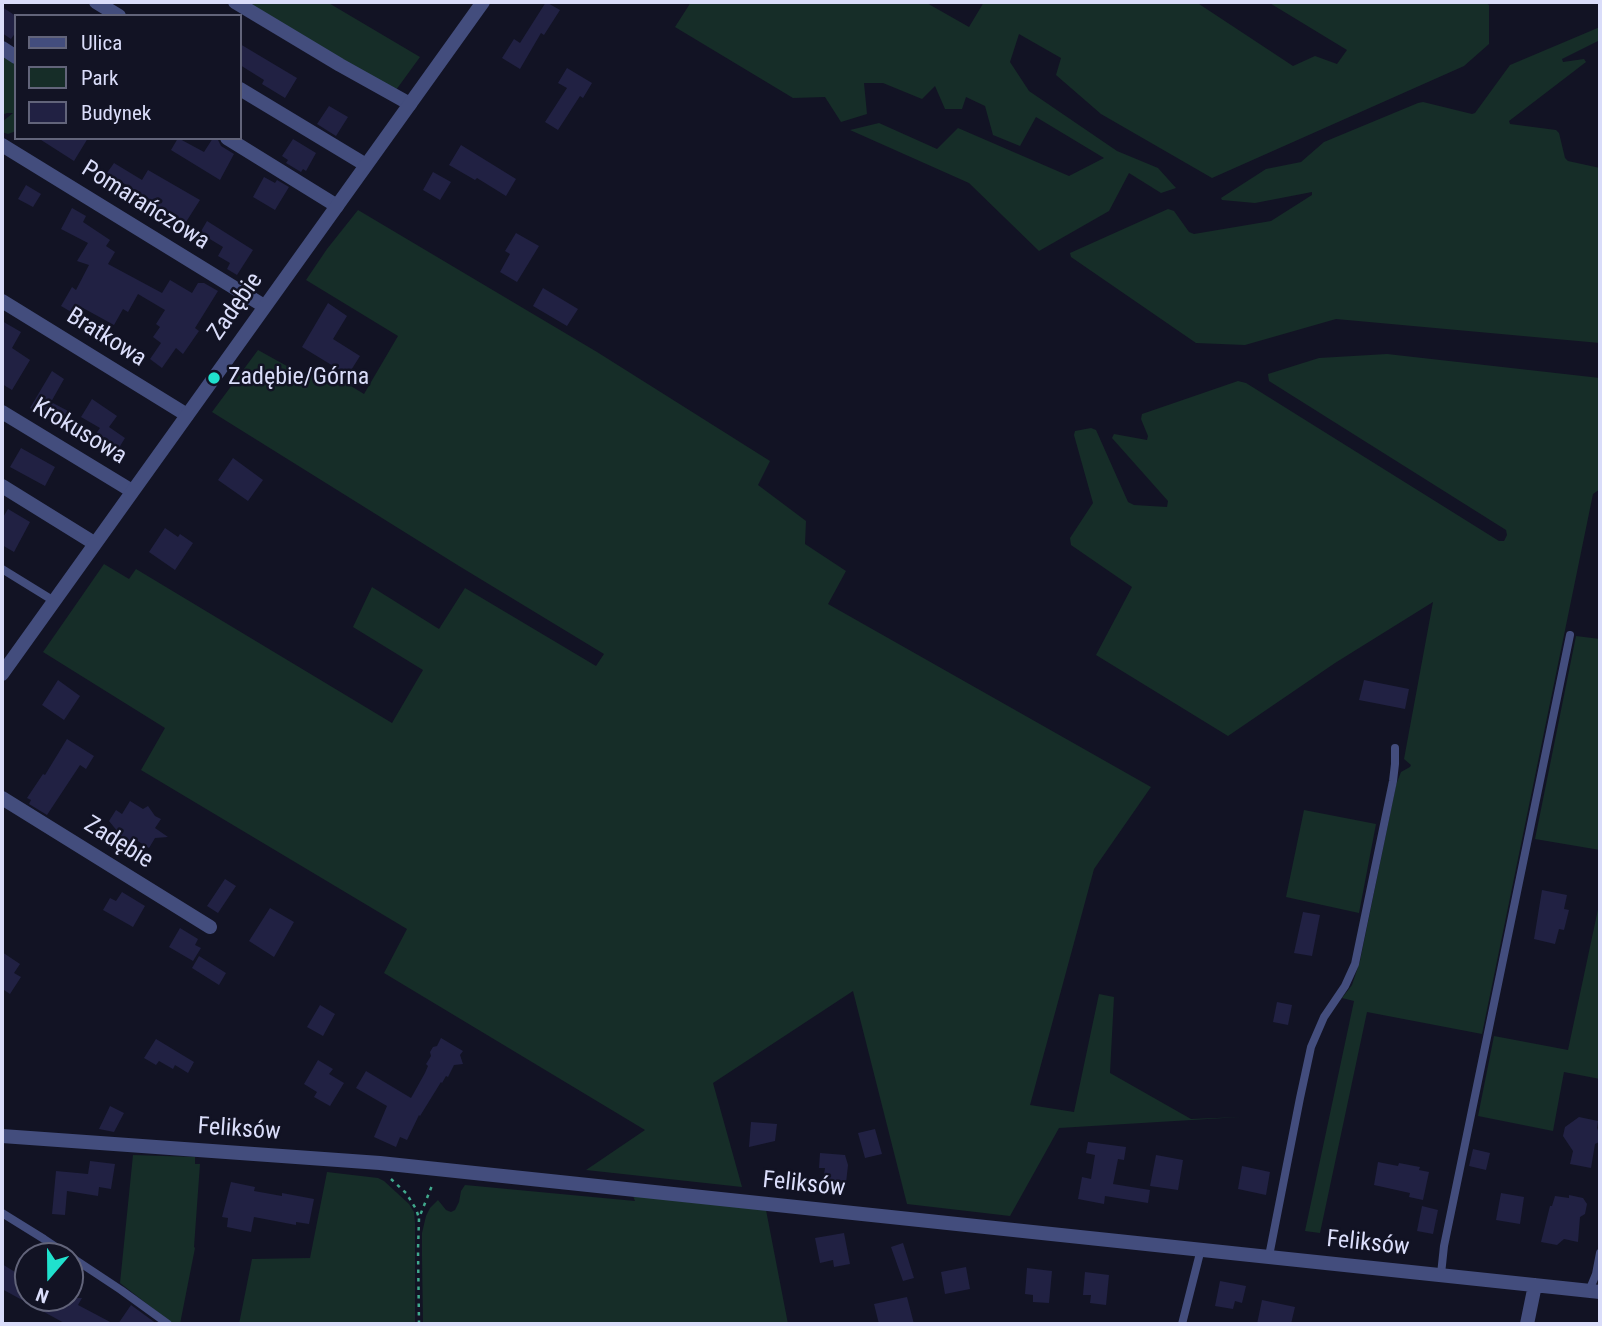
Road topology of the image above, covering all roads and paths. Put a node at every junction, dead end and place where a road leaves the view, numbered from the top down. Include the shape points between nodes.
1 (96, 2) edge
2 (235, 2) edge
3 (483, 2) edge
4 (116, 14) edge
5 (242, 90) edge
6 (410, 104) junction
7 (231, 140) edge
8 (2, 145) edge
9 (366, 165) junction
10 (337, 206) junction
11 (2, 301) edge
12 (264, 306) junction
13 (2, 412) edge
14 (187, 415) junction
15 (2, 486) edge
16 (132, 491) junction
17 (94, 543) junction
18 (2, 569) edge
19 (54, 601) junction
20 (1570, 635) dead end
21 (2, 674) edge
22 (1395, 748) dead end
23 (2, 798) edge
24 (210, 927) dead end
25 (2, 1136) edge
26 (380, 1163) junction
27 (434, 1169) junction
28 (2, 1213) edge
29 (419, 1218) junction
30 (1201, 1249) junction
31 (1600, 1253) edge
32 (1269, 1256) junction
33 (1441, 1274) junction
34 (1535, 1285) junction
35 (1595, 1292) edge
36 (168, 1324) edge
37 (419, 1324) edge
38 (1182, 1324) edge
39 (1527, 1324) edge

1 - 4 street
2 - 6 street
3 - 6 street, Zadębie
5 - 9 street
6 - 9 street, Zadębie
7 - 10 street
8 - 12 street, Pomarańczowa
9 - 10 street, Zadębie
10 - 12 street, Zadębie
11 - 14 street, Bratkowa
12 - 14 street, Zadębie
13 - 16 street, Krokusowa
14 - 16 street, Zadębie
15 - 17 street
16 - 17 street, Zadębie
17 - 19 street, Zadębie
18 - 19 lane
19 - 21 street, Zadębie
20 - 33 lane
22 - 32 lane via 1393,781 1355,964 1311,1047
23 - 24 street, Zadębie
25 - 26 street, Feliksów
26 - 27 street, Feliksów
26 - 29 path via 407,1193
27 - 29 path via 431,1191
27 - 30 street, Feliksów
28 - 36 lane
29 - 37 path
30 - 32 street, Feliksów
30 - 38 lane
31 - 35 lane
32 - 33 street, Feliksów
33 - 34 street, Feliksów
34 - 35 street, Feliksów
34 - 39 street

